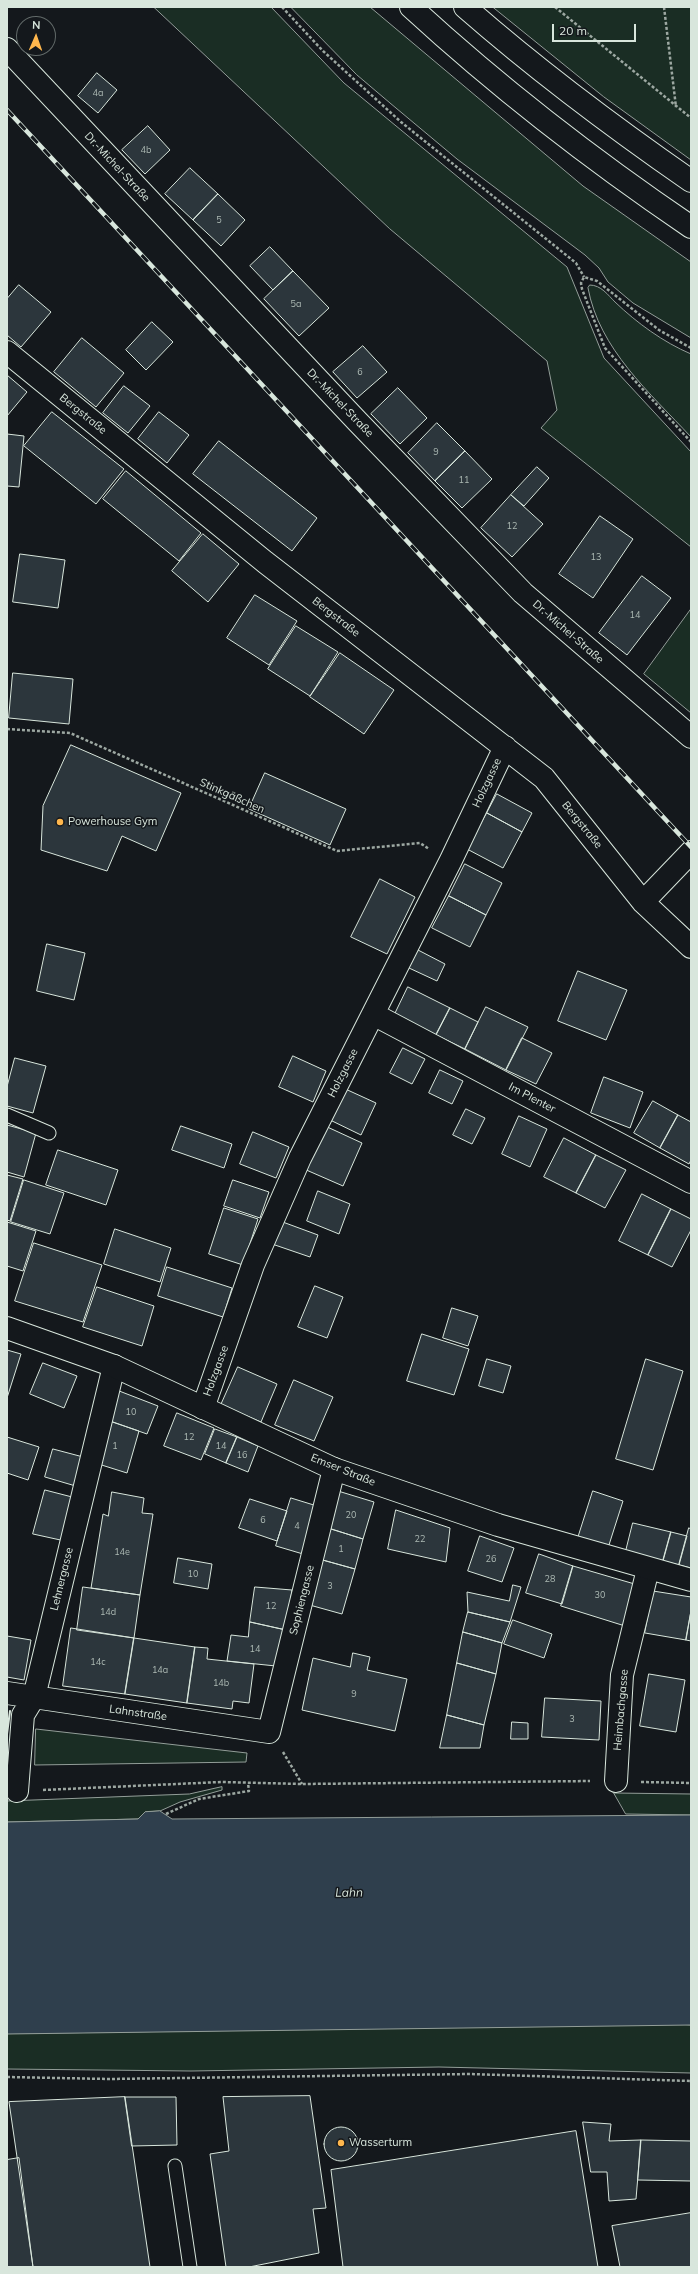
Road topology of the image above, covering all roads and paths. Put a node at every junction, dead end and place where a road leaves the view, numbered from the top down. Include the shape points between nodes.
1 (282, 7) edge
2 (411, 7) edge
3 (465, 7) edge
4 (555, 7) edge
5 (664, 7) edge
6 (7, 49) edge
7 (676, 107) junction
8 (691, 118) edge
9 (691, 181) edge
10 (691, 227) edge
11 (584, 277) junction
12 (691, 348) edge
13 (7, 352) edge
14 (691, 442) edge
15 (7, 729) edge
16 (691, 737) edge
17 (505, 747) junction
18 (691, 852) edge
19 (451, 860) junction
20 (651, 894) junction
21 (691, 947) edge
22 (373, 1014) junction
23 (7, 1115) edge
24 (49, 1133) dead end
25 (691, 1182) edge
26 (7, 1328) edge
27 (114, 1366) junction
28 (203, 1408) junction
29 (334, 1469) junction
30 (648, 1569) junction
31 (691, 1580) edge
32 (7, 1693) edge
33 (34, 1697) junction
34 (269, 1732) junction
35 (616, 1781) junction
36 (248, 1783) junction
37 (691, 1783) edge
38 (302, 1784) junction
39 (17, 1791) joint
40 (166, 1814) dead end
41 (7, 2077) edge
42 (691, 2081) edge
43 (175, 2166) dead end
44 (190, 2267) edge

1 - 11 path via 358,84 401,122 576,263
2 - 10 main road via 583,148
3 - 9 main road via 516,52 631,140
4 - 7 path
5 - 7 path
6 - 16 main road, Dr.-Michel-Straße via 357,421 523,593
7 - 8 path
11 - 12 path via 597,282 660,330
11 - 14 path via 582,289 605,348
13 - 17 main road, Bergstraße via 265,562
15 - 19 path, Stinkgäßchen via 70,733 336,851 420,843
17 - 19 main road, Holzgasse
17 - 20 main road, Bergstraße via 544,778
18 - 20 main road
19 - 22 main road, Holzgasse
20 - 21 main road, Bergstraße
22 - 25 main road, Im Plenter
22 - 28 main road, Holzgasse via 281,1201 254,1265
23 - 24 lane
26 - 27 main road, Emser Straße
27 - 28 main road, Emser Straße
27 - 33 main road, Lehnergasse
28 - 29 main road, Emser Straße
29 - 30 main road, Emser Straße via 498,1526
29 - 34 main road, Sophiengasse
30 - 31 main road, Emser Straße
30 - 35 main road, Heimbachgasse via 622,1675
32 - 33 main road, Lahnstraße
33 - 34 main road, Lahnstraße
33 - 39 main road, Lehnergasse via 23,1715
34 - 38 path
35 - 37 path
35 - 38 path
36 - 38 path
36 - 39 path
36 - 40 path via 249,1791 199,1800
41 - 42 path via 109,2079 470,2074
43 - 44 lane

